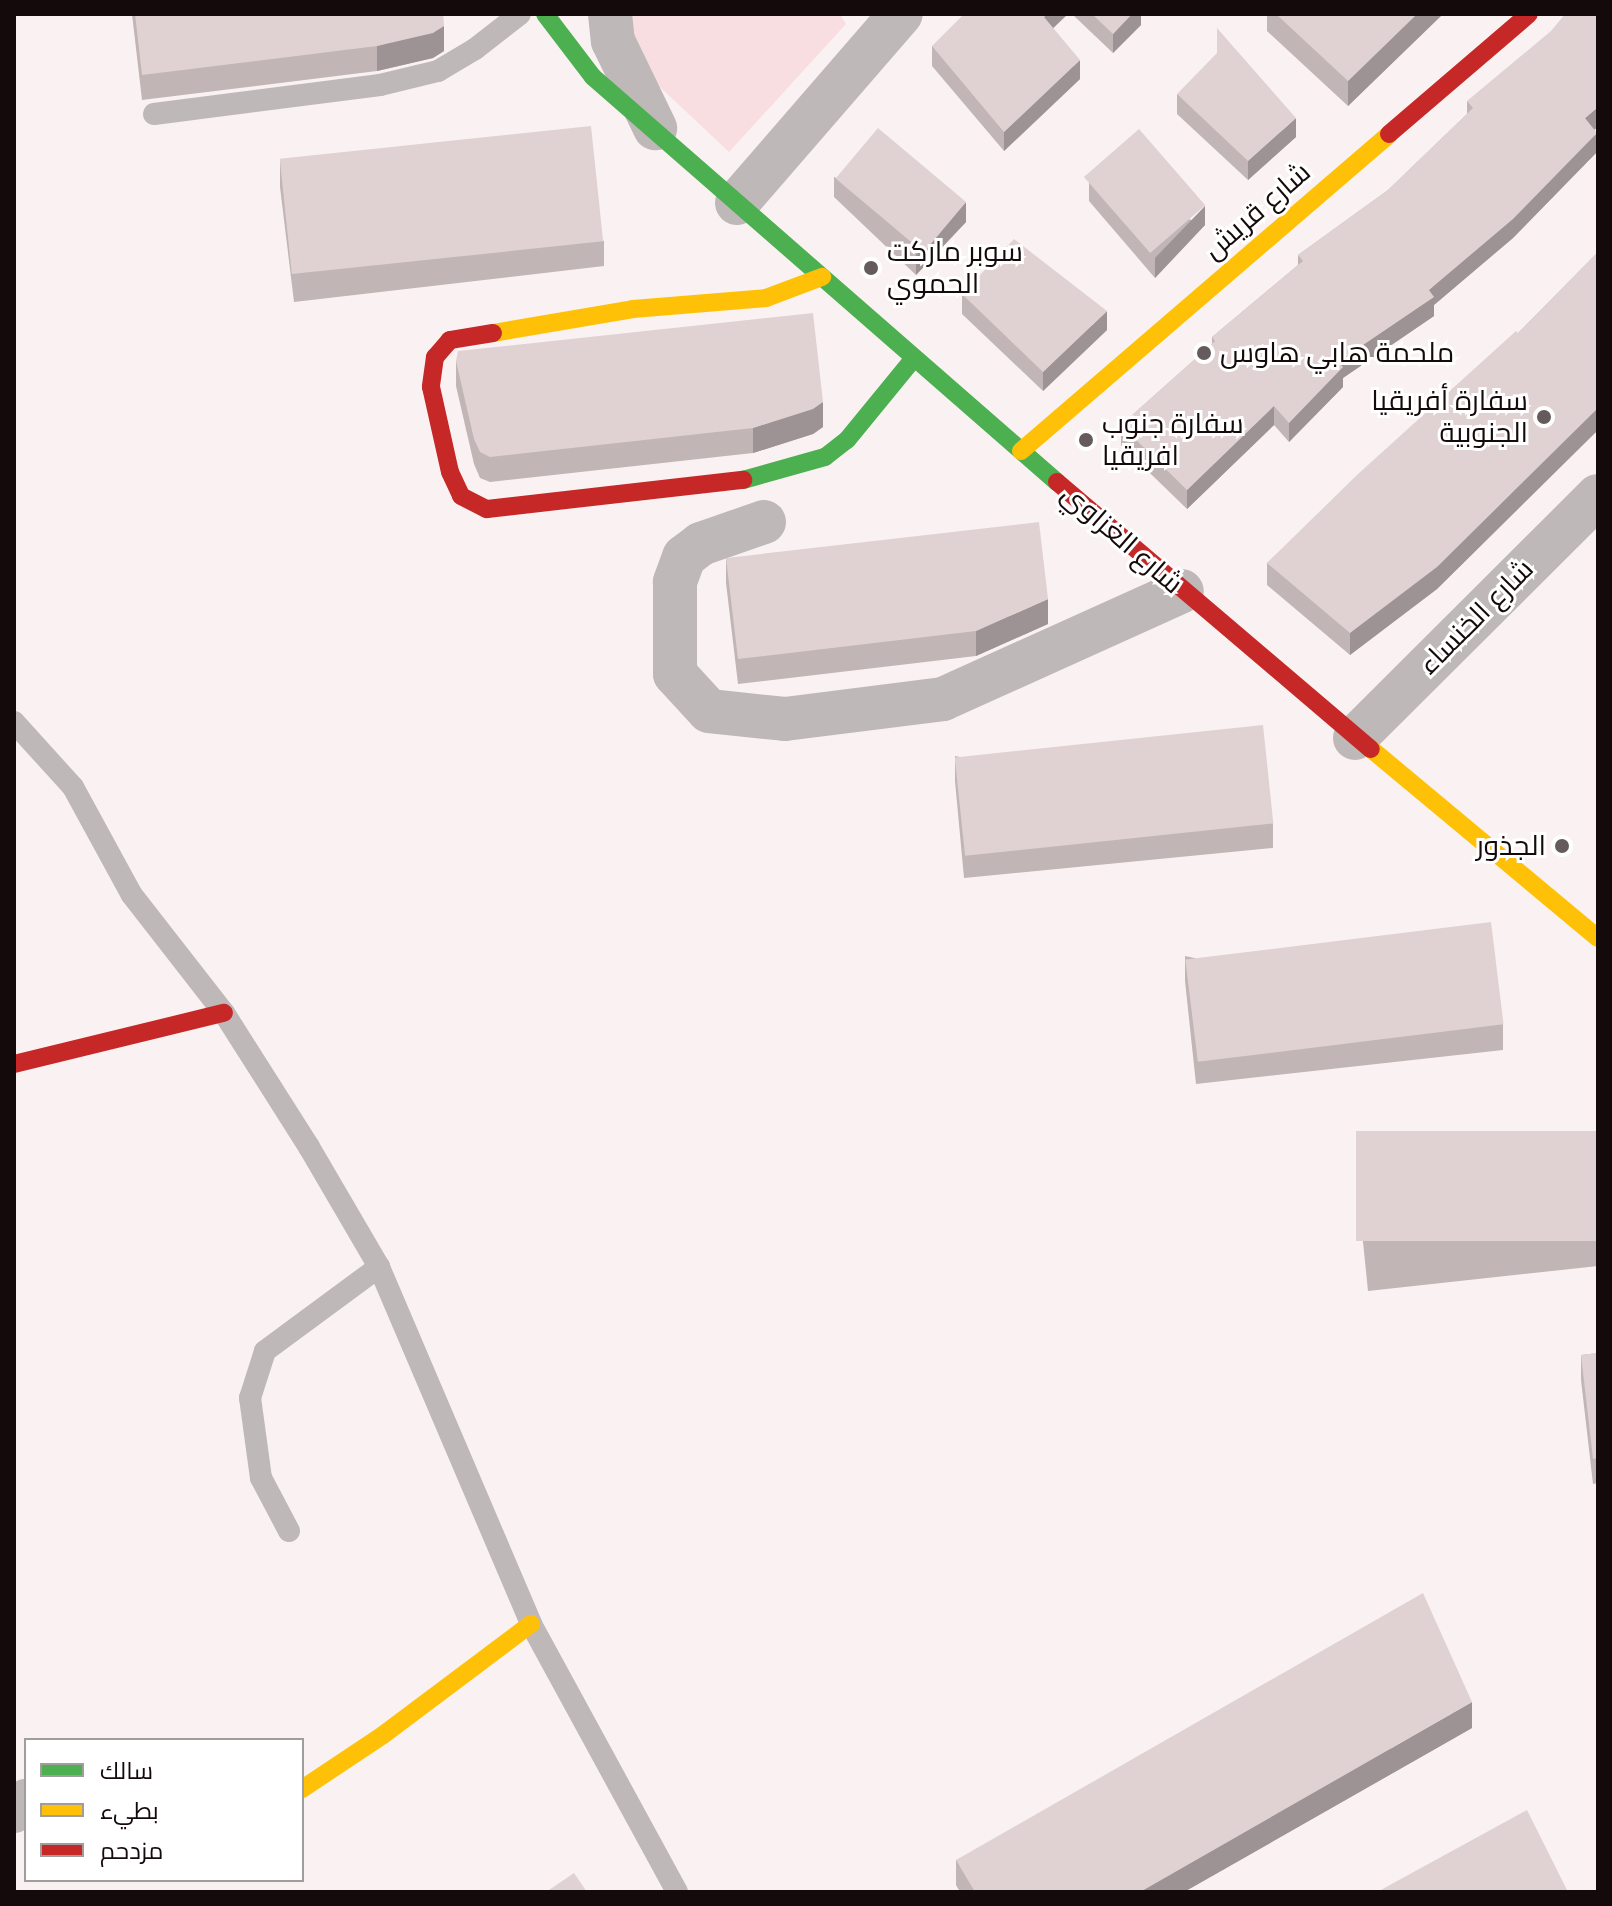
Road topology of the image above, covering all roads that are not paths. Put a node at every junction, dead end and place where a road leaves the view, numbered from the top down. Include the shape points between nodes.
1 (520, 14) edge
2 (545, 14) edge
3 (610, 14) edge
4 (1529, 14) edge
5 (896, 16) edge
6 (154, 114) dead end
7 (655, 128) junction
8 (737, 203) junction
9 (822, 277) junction
10 (914, 358) junction
11 (1021, 451) junction
12 (1598, 496) edge
13 (764, 522) dead end
14 (1182, 591) junction
15 (14, 722) edge
16 (1355, 738) junction
17 (1598, 938) edge
18 (224, 1013) junction
19 (14, 1064) edge
20 (379, 1267) junction
21 (289, 1531) dead end
22 (531, 1624) junction
23 (304, 1788) edge
24 (677, 1892) edge

1 - 6 lane via 438,71 380,85
2 - 7 street, شارع الغزاوي via 593,77
3 - 7 street, شارع الغزاوي via 613,41
4 - 11 street, شارع قريش
5 - 8 street
7 - 8 street, شارع الغزاوي
8 - 9 street, شارع الغزاوي
9 - 10 street, شارع الغزاوي
9 - 10 street via 766,298 633,309 450,340 435,357 431,387 450,472 461,496 487,509 758,478 825,457 847,440
10 - 11 street, شارع الغزاوي
11 - 14 street, شارع الغزاوي
12 - 16 street, شارع الخنساء
13 - 14 street via 701,544 684,557 675,582 675,674 709,711 785,719 943,699
14 - 16 street, شارع الغزاوي
15 - 18 lane via 73,787 132,895
16 - 17 street, شارع الغزاوي
18 - 19 street
18 - 20 lane
20 - 21 lane via 265,1351 250,1398 261,1478
20 - 22 lane
22 - 23 street
22 - 24 lane

